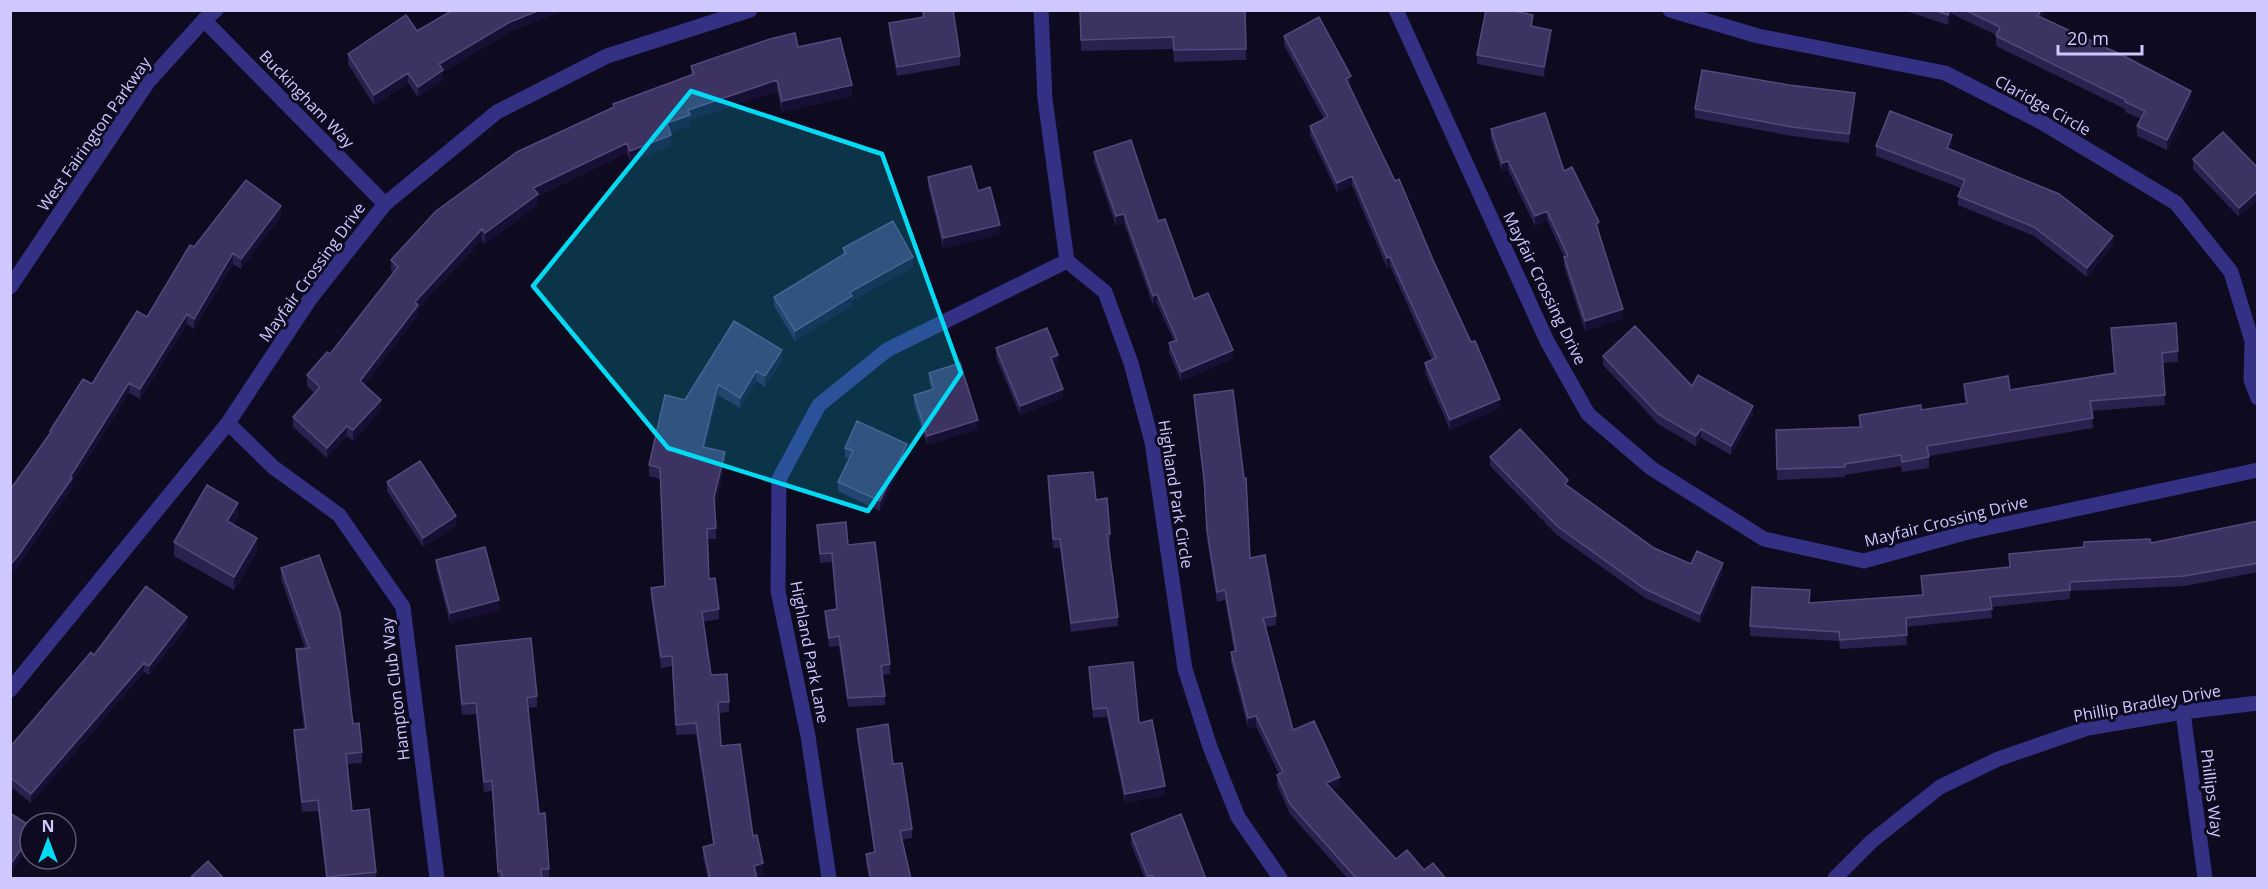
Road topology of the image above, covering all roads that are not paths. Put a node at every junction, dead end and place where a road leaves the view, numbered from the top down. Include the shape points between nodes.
1 (750, 10) edge
2 (1041, 10) edge
3 (1396, 10) edge
4 (1670, 10) edge
5 (210, 15) edge
6 (385, 204) junction
7 (1067, 261) junction
8 (10, 287) edge
9 (2258, 398) edge
10 (228, 423) junction
11 (2258, 470) edge
12 (10, 690) edge
13 (2258, 703) edge
14 (2183, 712) junction
15 (436, 879) edge
16 (829, 879) edge
17 (1280, 879) edge
18 (1835, 879) edge
19 (2205, 879) edge

1 - 6 street, Mayfair Crossing Drive via 607,56 497,112
2 - 7 street via 1045,99
3 - 11 street, Mayfair Crossing Drive via 1546,341 1588,414 1651,468 1764,539 1864,561 1968,532
4 - 9 street, Claridge Circle via 1758,36 1945,73 2043,123 2176,203 2230,272 2252,340 2251,380
5 - 6 street, Buckingham Way
5 - 8 street, West Fairington Parkway via 148,82
6 - 10 street, Mayfair Crossing Drive via 310,299
7 - 16 street, Highland Park Lane via 887,350 819,405 779,479 778,591 808,736
7 - 17 street, Highland Park Circle via 1105,292 1131,363 1152,442 1185,669 1210,747 1239,816
10 - 12 street, Mayfair Crossing Drive
10 - 15 street, Hampton Club Way via 273,467 339,515 403,607
13 - 14 street, Phillip Bradley Drive
14 - 18 street, Phillip Bradley Drive via 2088,728 1989,763 1940,787 1872,841
14 - 19 street, Phillips Way

